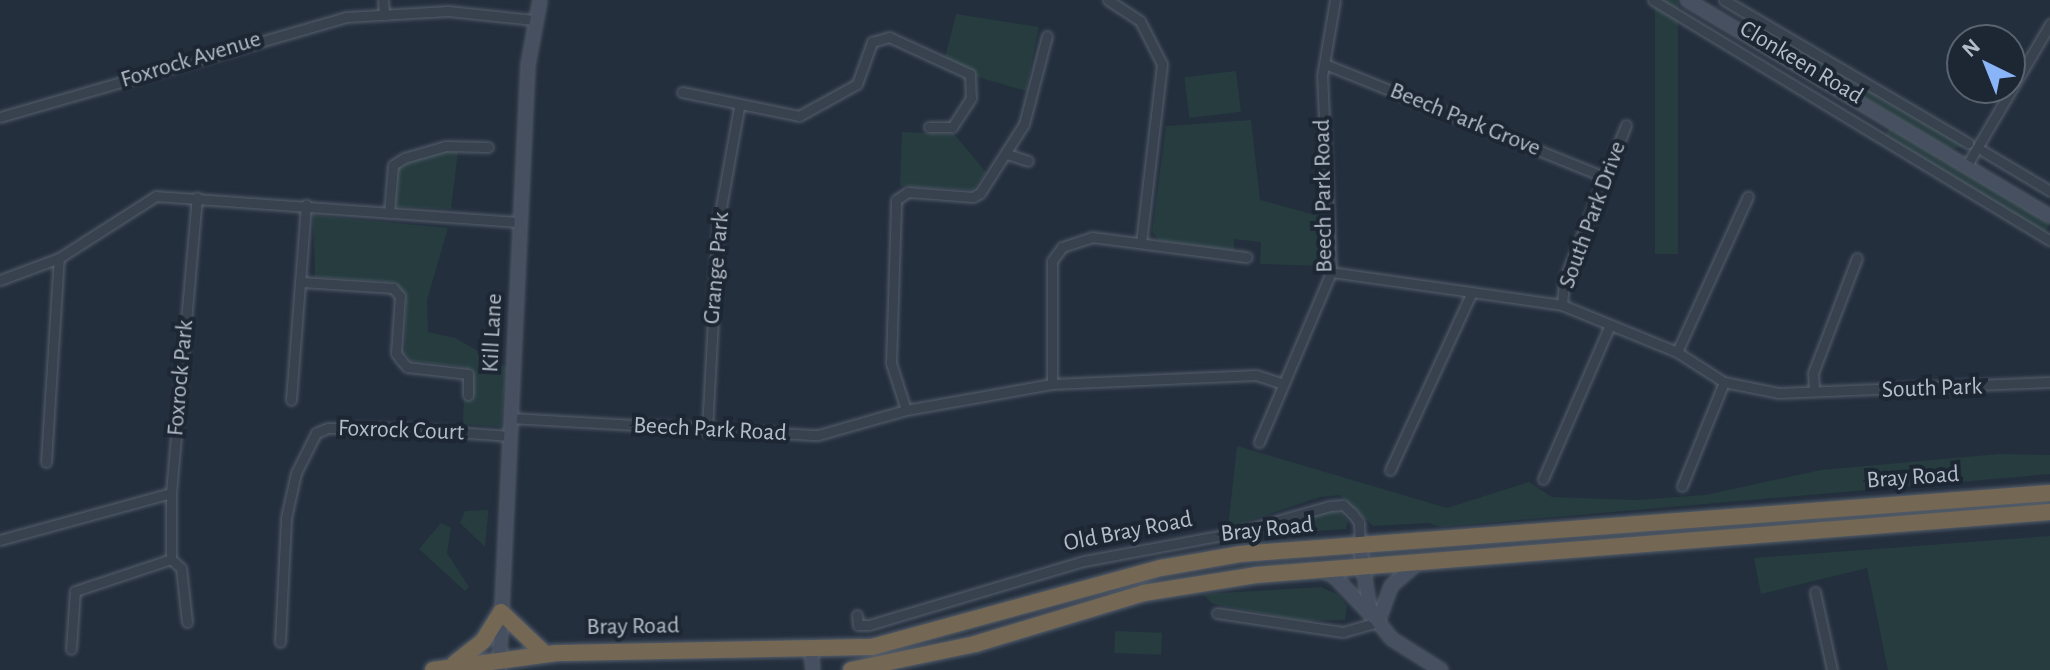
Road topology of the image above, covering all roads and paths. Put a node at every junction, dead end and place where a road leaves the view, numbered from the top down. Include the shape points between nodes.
1 (383, 0) edge
2 (540, 0) edge
3 (1108, 0) edge
4 (1335, 0) edge
5 (1653, 0) edge
6 (1687, 0) edge
7 (1724, 0) edge
8 (1746, 12) junction
9 (384, 15) junction
10 (534, 20) junction
11 (2050, 24) edge
12 (1738, 29) junction
13 (1047, 36) dead end
14 (1325, 64) junction
15 (682, 92) dead end
16 (739, 107) junction
17 (0, 117) edge
18 (1896, 123) junction
19 (1626, 125) dead end
20 (929, 127) dead end
21 (1886, 140) junction
22 (1968, 143) dead end
23 (488, 147) dead end
24 (1983, 151) dead end
25 (1007, 154) junction
26 (1028, 161) dead end
27 (1967, 165) junction
28 (1605, 177) junction
29 (2050, 191) edge
30 (1748, 196) dead end
31 (197, 197) junction
32 (306, 205) junction
33 (389, 213) junction
34 (2050, 216) edge
35 (520, 222) junction
36 (2050, 240) edge
37 (1141, 242) junction
38 (1247, 257) dead end
39 (59, 258) junction
40 (1857, 258) dead end
41 (1331, 272) junction
42 (0, 280) edge
43 (302, 282) junction
44 (1471, 294) junction
45 (1562, 305) junction
46 (1609, 327) junction
47 (1677, 352) junction
48 (1724, 382) junction
49 (2050, 382) edge
50 (1052, 384) junction
51 (1283, 384) junction
52 (1814, 391) junction
53 (468, 395) dead end
54 (291, 400) dead end
55 (906, 410) junction
56 (510, 418) junction
57 (707, 430) junction
58 (510, 436) junction
59 (1259, 442) dead end
60 (46, 462) dead end
61 (1390, 470) dead end
62 (1543, 479) dead end
63 (1682, 486) dead end
64 (171, 493) junction
65 (2050, 493) edge
66 (2050, 512) edge
67 (0, 540) edge
68 (1360, 546) junction
69 (171, 559) junction
70 (1416, 564) junction
71 (1362, 569) junction
72 (1318, 570) junction
73 (1815, 592) dead end
74 (501, 612) junction
75 (1217, 613) dead end
76 (857, 615) dead end
77 (187, 622) dead end
78 (1378, 622) junction
79 (280, 642) dead end
80 (71, 649) dead end
81 (811, 651) junction
82 (545, 654) junction
83 (499, 664) edge
84 (452, 665) junction
85 (1435, 668) edge
86 (433, 670) edge
87 (813, 670) edge
88 (851, 670) edge
89 (1832, 670) edge

1 - 9 street
2 - 10 main road, Kill Lane
3 - 37 street via 1140,21 1162,64
4 - 14 street, Beech Park Road
5 - 21 street, Clonkeen Road
6 - 12 main road, Clonkeen Road
7 - 8 street, Clonkeen Road
8 - 12 street, Clonkeen Road
8 - 22 street, Clonkeen Road
9 - 10 street, Foxrock Avenue via 448,11
9 - 17 street, Foxrock Avenue via 290,30
10 - 35 main road, Kill Lane
11 - 27 street
12 - 18 main road, Clonkeen Road
13 - 25 street via 1032,104
14 - 28 street, Beech Park Grove
14 - 41 street, Beech Park Road
15 - 16 street
16 - 20 street via 799,116 857,84 872,42 889,37 970,74 971,98 952,127
16 - 57 street, Grange Park via 718,224
18 - 21 street
18 - 27 main road, Clonkeen Road
19 - 28 street, South Park Drive
21 - 36 street, Clonkeen Road
23 - 33 street via 446,146 393,165
24 - 29 street
25 - 26 street
25 - 55 street via 973,197 908,192 896,200 891,363
27 - 34 main road, Clonkeen Road
28 - 45 street, South Park Drive via 1564,280
30 - 47 street
31 - 32 street
31 - 39 street via 156,196
31 - 64 street, Foxrock Park
32 - 33 street
32 - 43 street
33 - 35 street
35 - 56 main road, Kill Lane
37 - 38 street
37 - 50 street via 1092,237 1074,240 1057,252 1052,278
39 - 42 street
39 - 60 street
40 - 52 street via 1813,373
41 - 44 street, South Park
41 - 51 street, Beech Park Road
43 - 53 street via 393,288 400,296 396,353 407,367 468,374
43 - 54 street
44 - 45 street, South Park
44 - 61 street
45 - 46 street, South Park
46 - 47 street, South Park
46 - 62 street
47 - 48 street, South Park
48 - 52 street, South Park via 1778,393
48 - 63 street
49 - 52 street, South Park
50 - 51 street, Beech Park Road via 1256,375
50 - 55 street, Beech Park Road
51 - 59 street, Beech Park Road
55 - 57 street, Beech Park Road via 818,435
56 - 57 street, Beech Park Road
56 - 58 main road, Kill Lane
58 - 74 main road, Kill Lane
58 - 79 street, Foxrock Court via 414,429 328,428 316,433 296,473 286,518
64 - 67 street
64 - 69 street, Foxrock Park
65 - 68 highway, Bray Road
66 - 70 highway, Bray Road
68 - 71 main road, Old Bray Road
68 - 76 street, Old Bray Road via 1359,522 1343,505 1330,506 1234,533 1084,561 869,625 858,625
68 - 81 highway, Bray Road via 1240,554 1161,568 944,631 872,647
69 - 77 street, Foxrock Park via 181,568
69 - 80 street via 75,591
70 - 71 highway, Bray Road
70 - 78 main road via 1391,586
71 - 72 highway, Bray Road
71 - 78 main road, Old Bray Road
72 - 78 main road via 1334,576
72 - 88 highway, Bray Road via 1144,593 975,644
73 - 89 street
74 - 82 highway
74 - 83 main road, Kill Lane
74 - 84 highway via 483,641
75 - 78 street via 1343,632
78 - 85 main road via 1392,639
81 - 82 highway, Bray Road via 650,648
81 - 87 main road
82 - 83 highway, Bray Road
83 - 84 highway, Bray Road
84 - 86 highway, Bray Road

